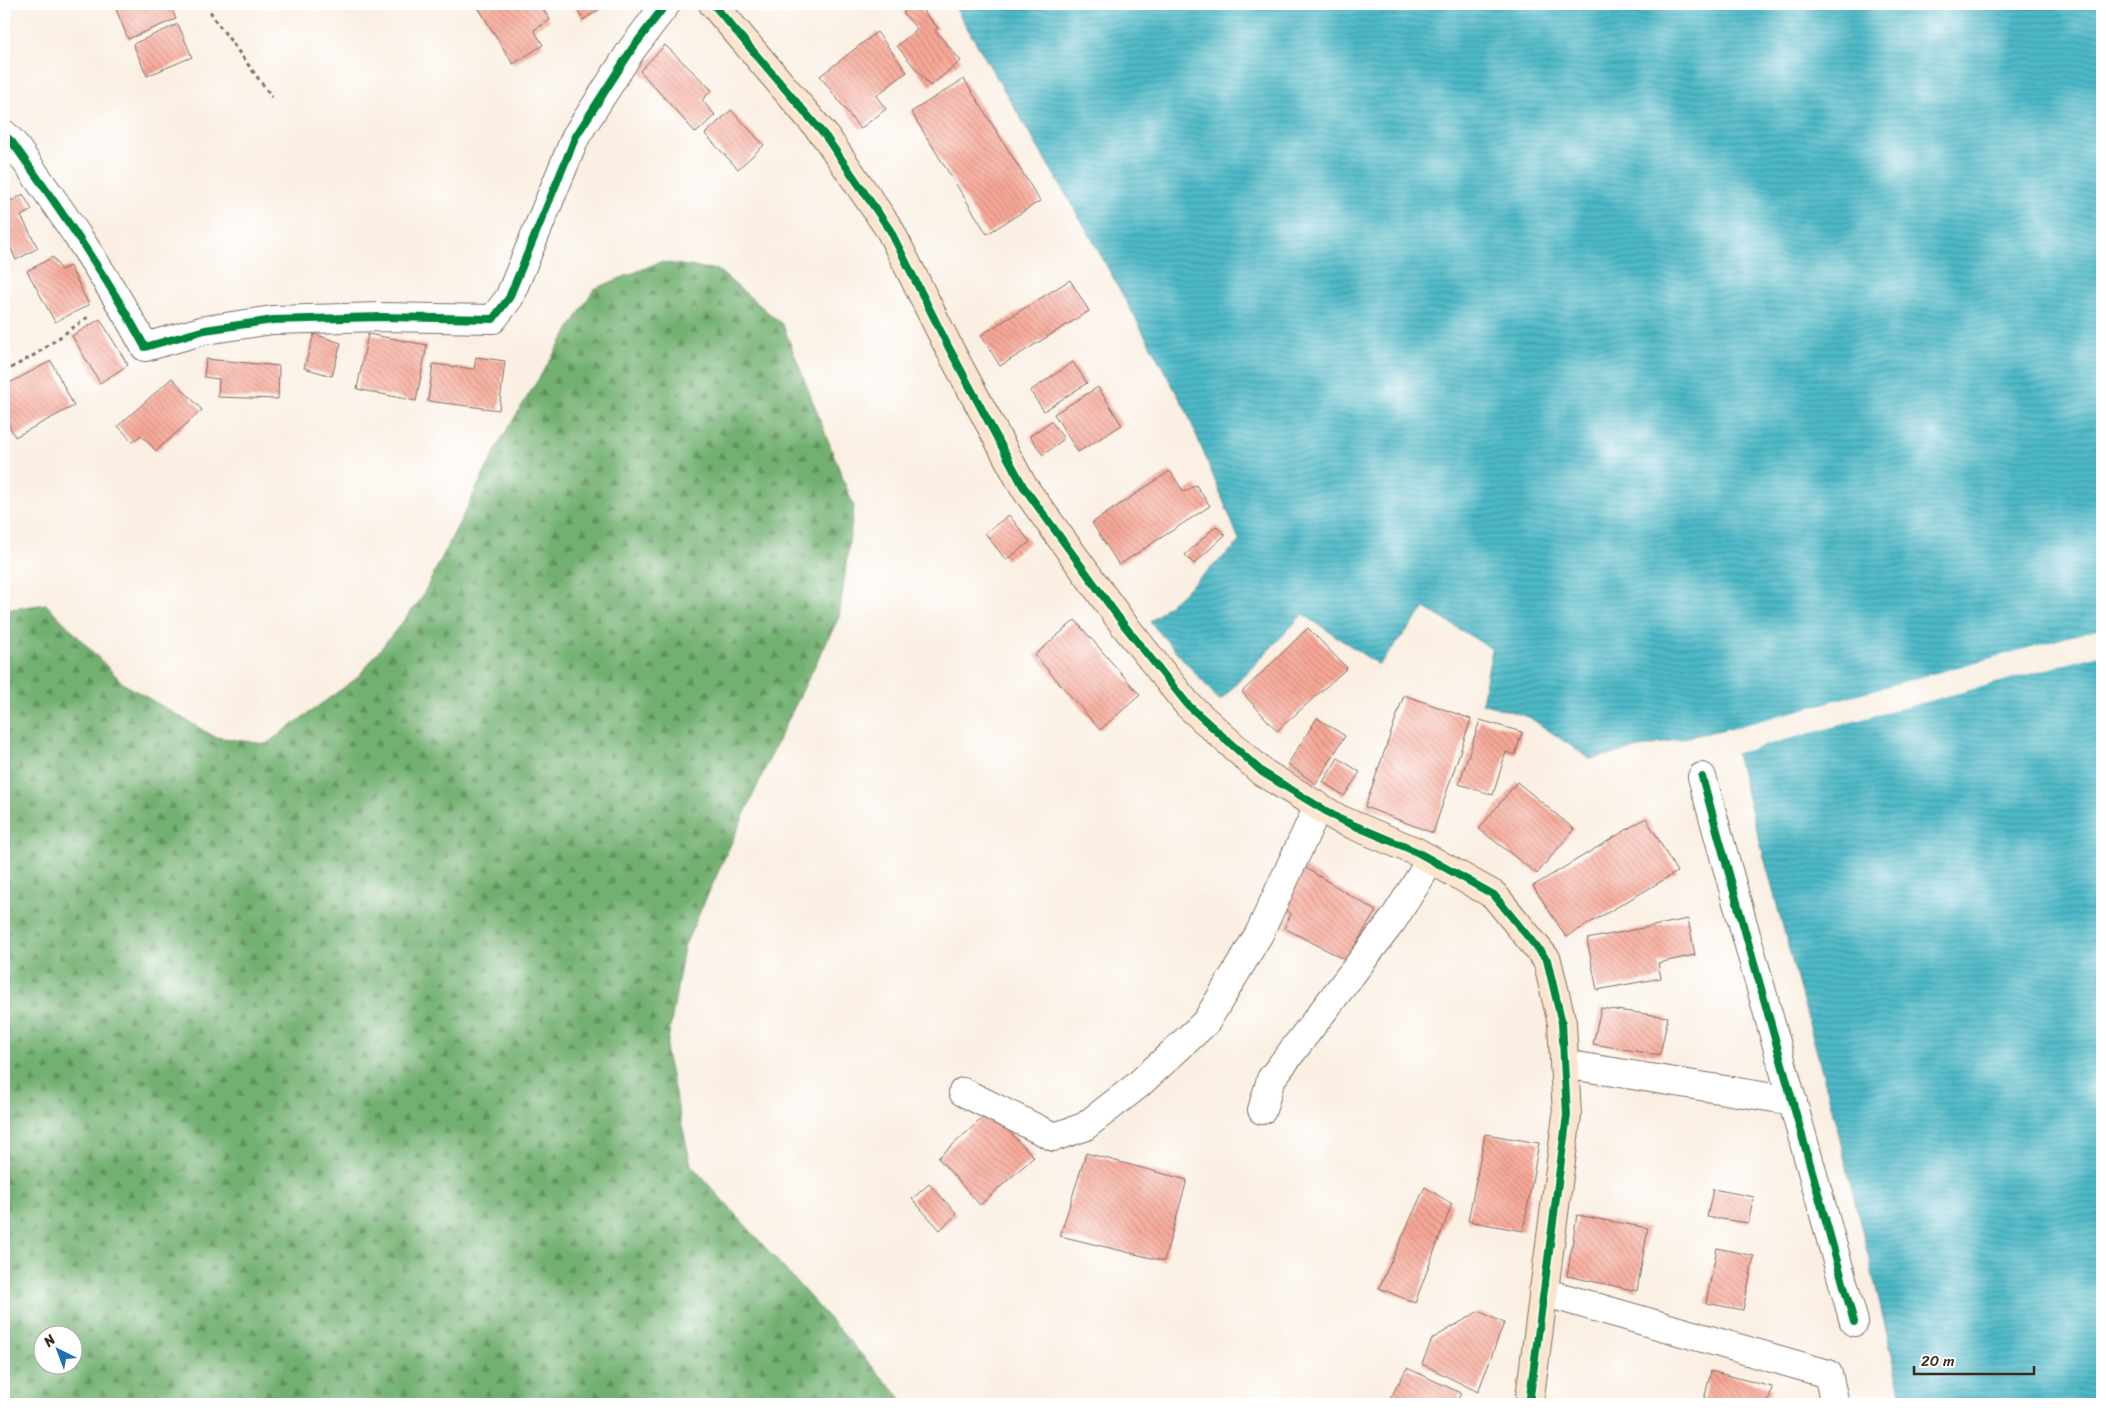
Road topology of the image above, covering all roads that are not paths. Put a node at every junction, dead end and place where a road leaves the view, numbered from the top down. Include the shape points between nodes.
1 (666, 4) edge
2 (713, 4) edge
3 (4, 134) edge
4 (1702, 777) dead end
5 (1318, 807) junction
6 (1431, 860) junction
7 (1564, 1064) junction
8 (963, 1092) dead end
9 (1793, 1101) junction
10 (1262, 1110) dead end
11 (1542, 1292) junction
12 (1854, 1322) dead end
13 (1528, 1404) edge
14 (1835, 1404) edge

1 - 3 street via 632,49 576,136 510,298 493,320 381,317 273,320 205,330 145,346 118,296 76,232
2 - 5 street via 826,137 890,230 1023,486 1124,625 1188,704 1262,772
4 - 9 street
5 - 6 street
5 - 8 street via 1259,934 1206,1022 1138,1085 1084,1127 1054,1137
6 - 7 street via 1494,895 1547,960 1562,1023
6 - 10 street via 1393,920 1270,1079
7 - 9 street
7 - 11 street via 1567,1115
9 - 12 street
11 - 13 street
11 - 14 street via 1828,1374

